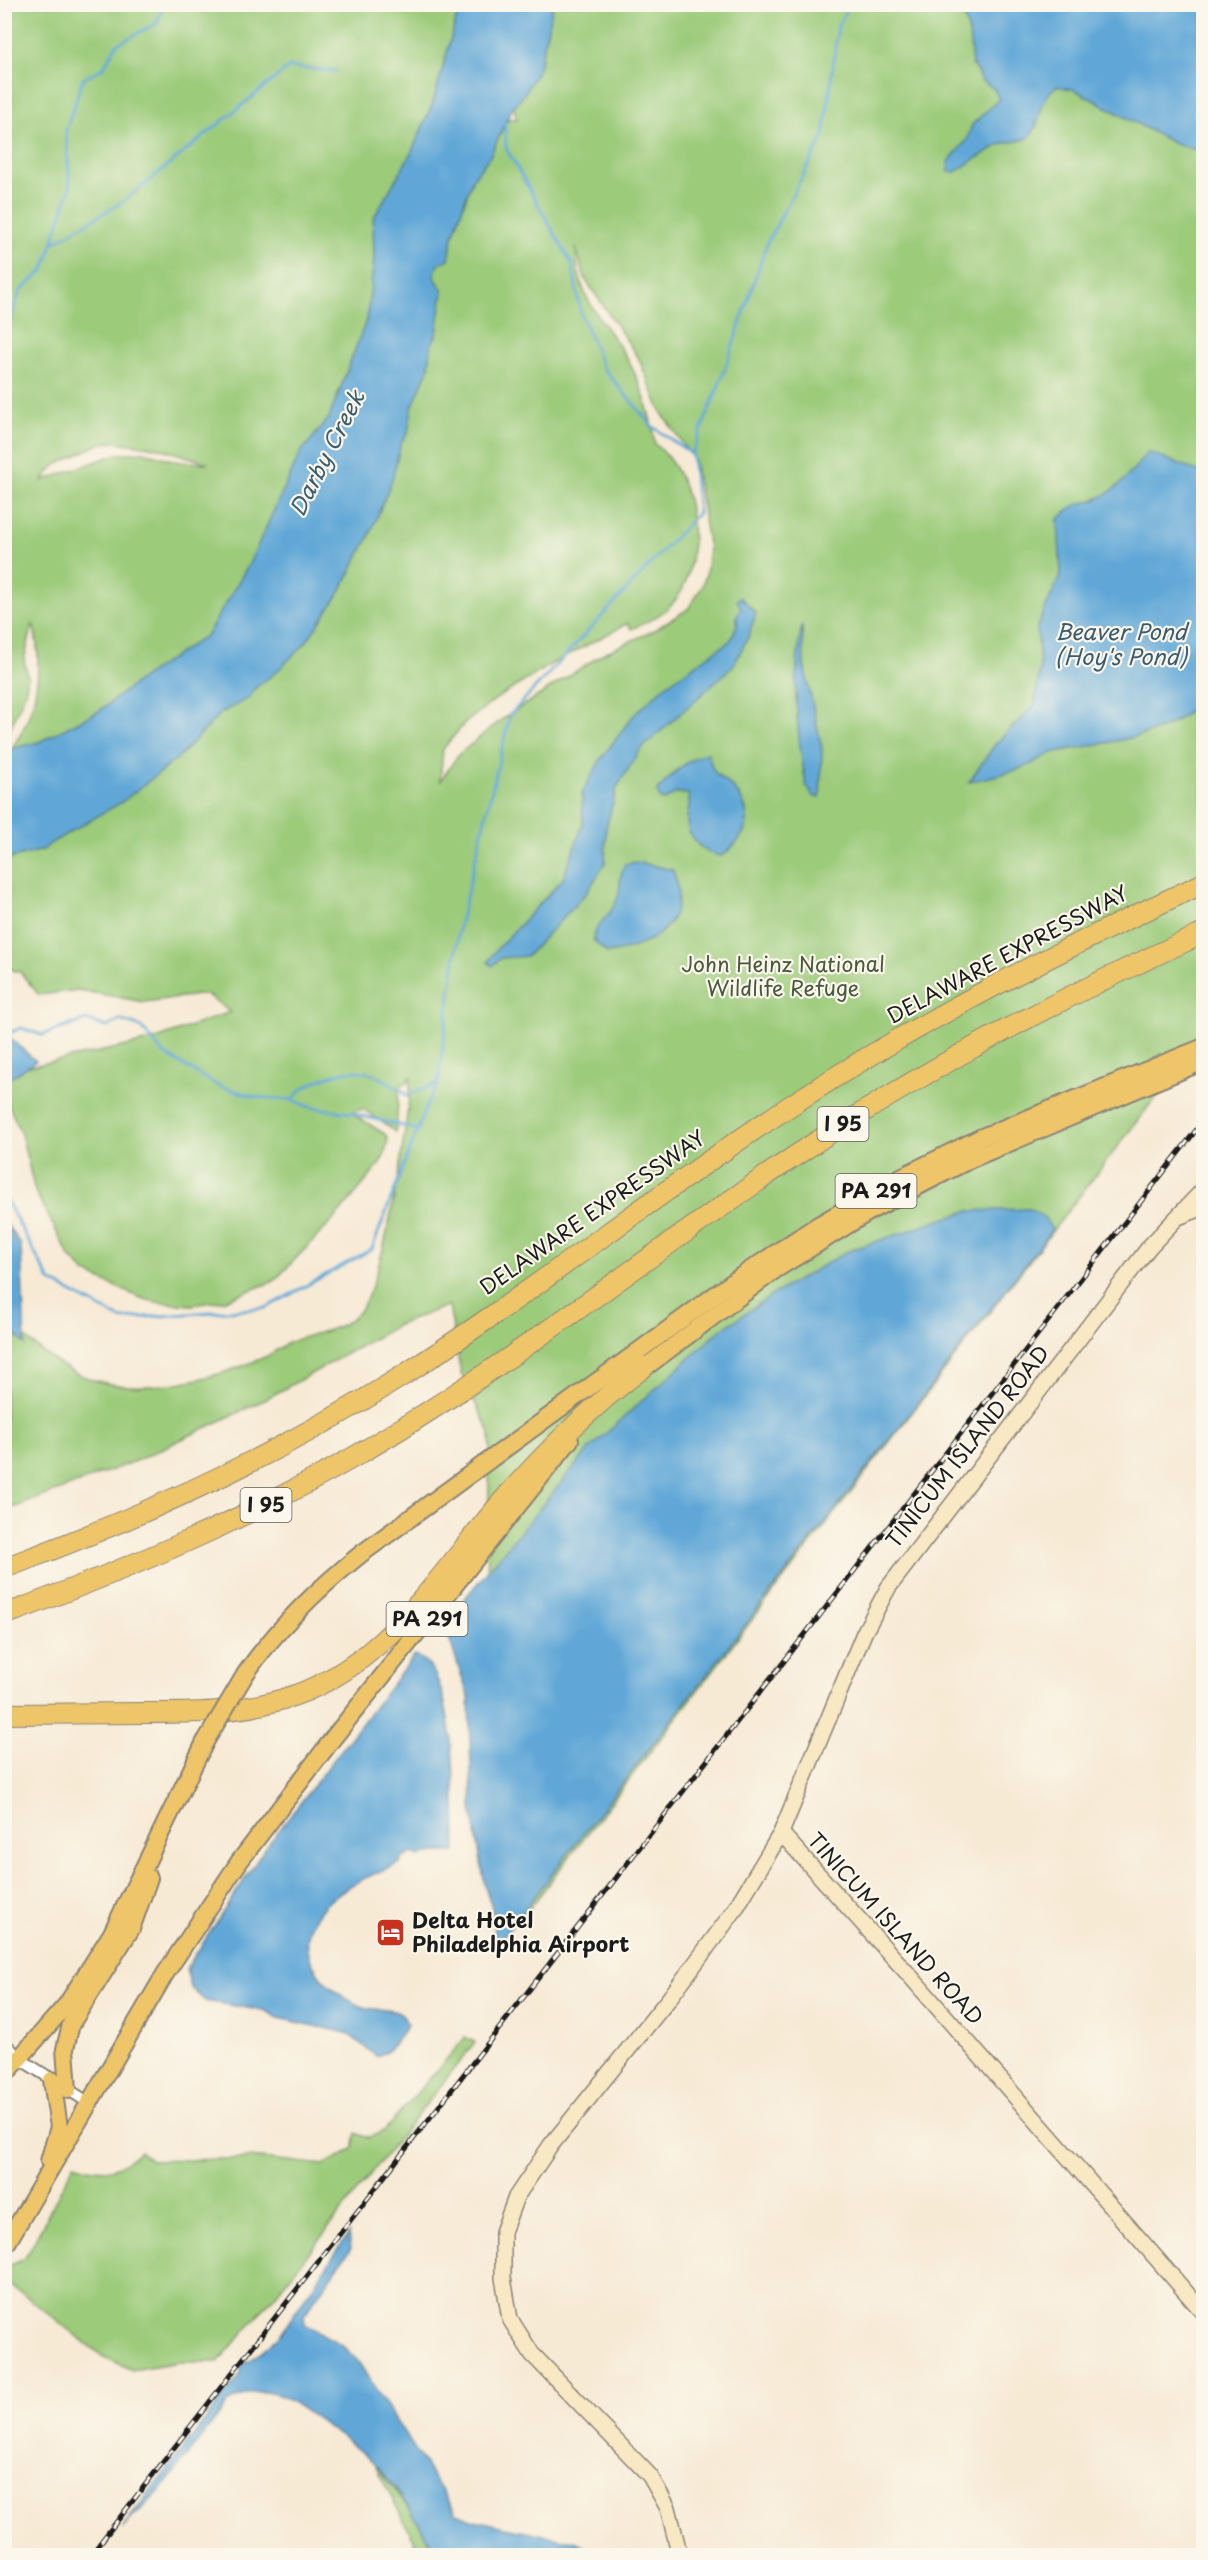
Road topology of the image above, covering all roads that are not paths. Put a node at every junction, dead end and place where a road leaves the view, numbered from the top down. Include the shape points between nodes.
1 (1203, 883) edge
2 (1203, 933) edge
3 (1203, 1047) edge
4 (1203, 1061) edge
5 (1203, 1189) edge
6 (1203, 1208) edge
7 (1173, 1219) junction
8 (644, 1367) junction
9 (4, 1568) edge
10 (4, 1615) edge
11 (4, 1714) edge
12 (781, 1833) junction
13 (160, 1837) junction
14 (4, 2042) edge
15 (12, 2057) edge
16 (4, 2076) edge
17 (52, 2080) junction
18 (68, 2090) junction
19 (91, 2104) junction
20 (33, 2201) junction
21 (4, 2248) edge
22 (1203, 2313) edge
23 (680, 2556) edge

1 - 9 highway, DELAWARE EXPRESSWAY / I 95 via 1019,971 889,1044 755,1129 462,1335 334,1417 236,1470 127,1520
2 - 10 highway, I 95 via 1062,1000 886,1097 386,1438 271,1502 145,1560
3 - 13 main road, PA 291, bridge via 982,1137 868,1195 780,1248 353,1560 291,1617 246,1673 205,1742
4 - 8 main road, PA 291 via 971,1159 838,1229 746,1290
5 - 7 street, TINICUM ISLAND ROAD
6 - 7 street
7 - 12 street, TINICUM ISLAND ROAD via 888,1588 864,1633
8 - 11 highway via 602,1399 540,1460 392,1634 363,1659 325,1683 281,1700 238,1709
8 - 19 main road, PA 291 via 591,1418 538,1479 272,1817 184,1943
12 - 22 street, TINICUM ISLAND ROAD
12 - 23 street via 727,1920 551,2145 516,2197 503,2232 503,2278 510,2319 532,2355 650,2476 668,2508
13 - 15 main road, PA 291 via 125,1908 67,2004
13 - 18 main road via 131,1929 71,2024 65,2049
14 - 15 street
15 - 16 main road, PA 291
15 - 17 street
17 - 18 street
17 - 20 main road via 59,2127
18 - 19 street
19 - 20 main road, PA 291
20 - 21 main road, PA 291

